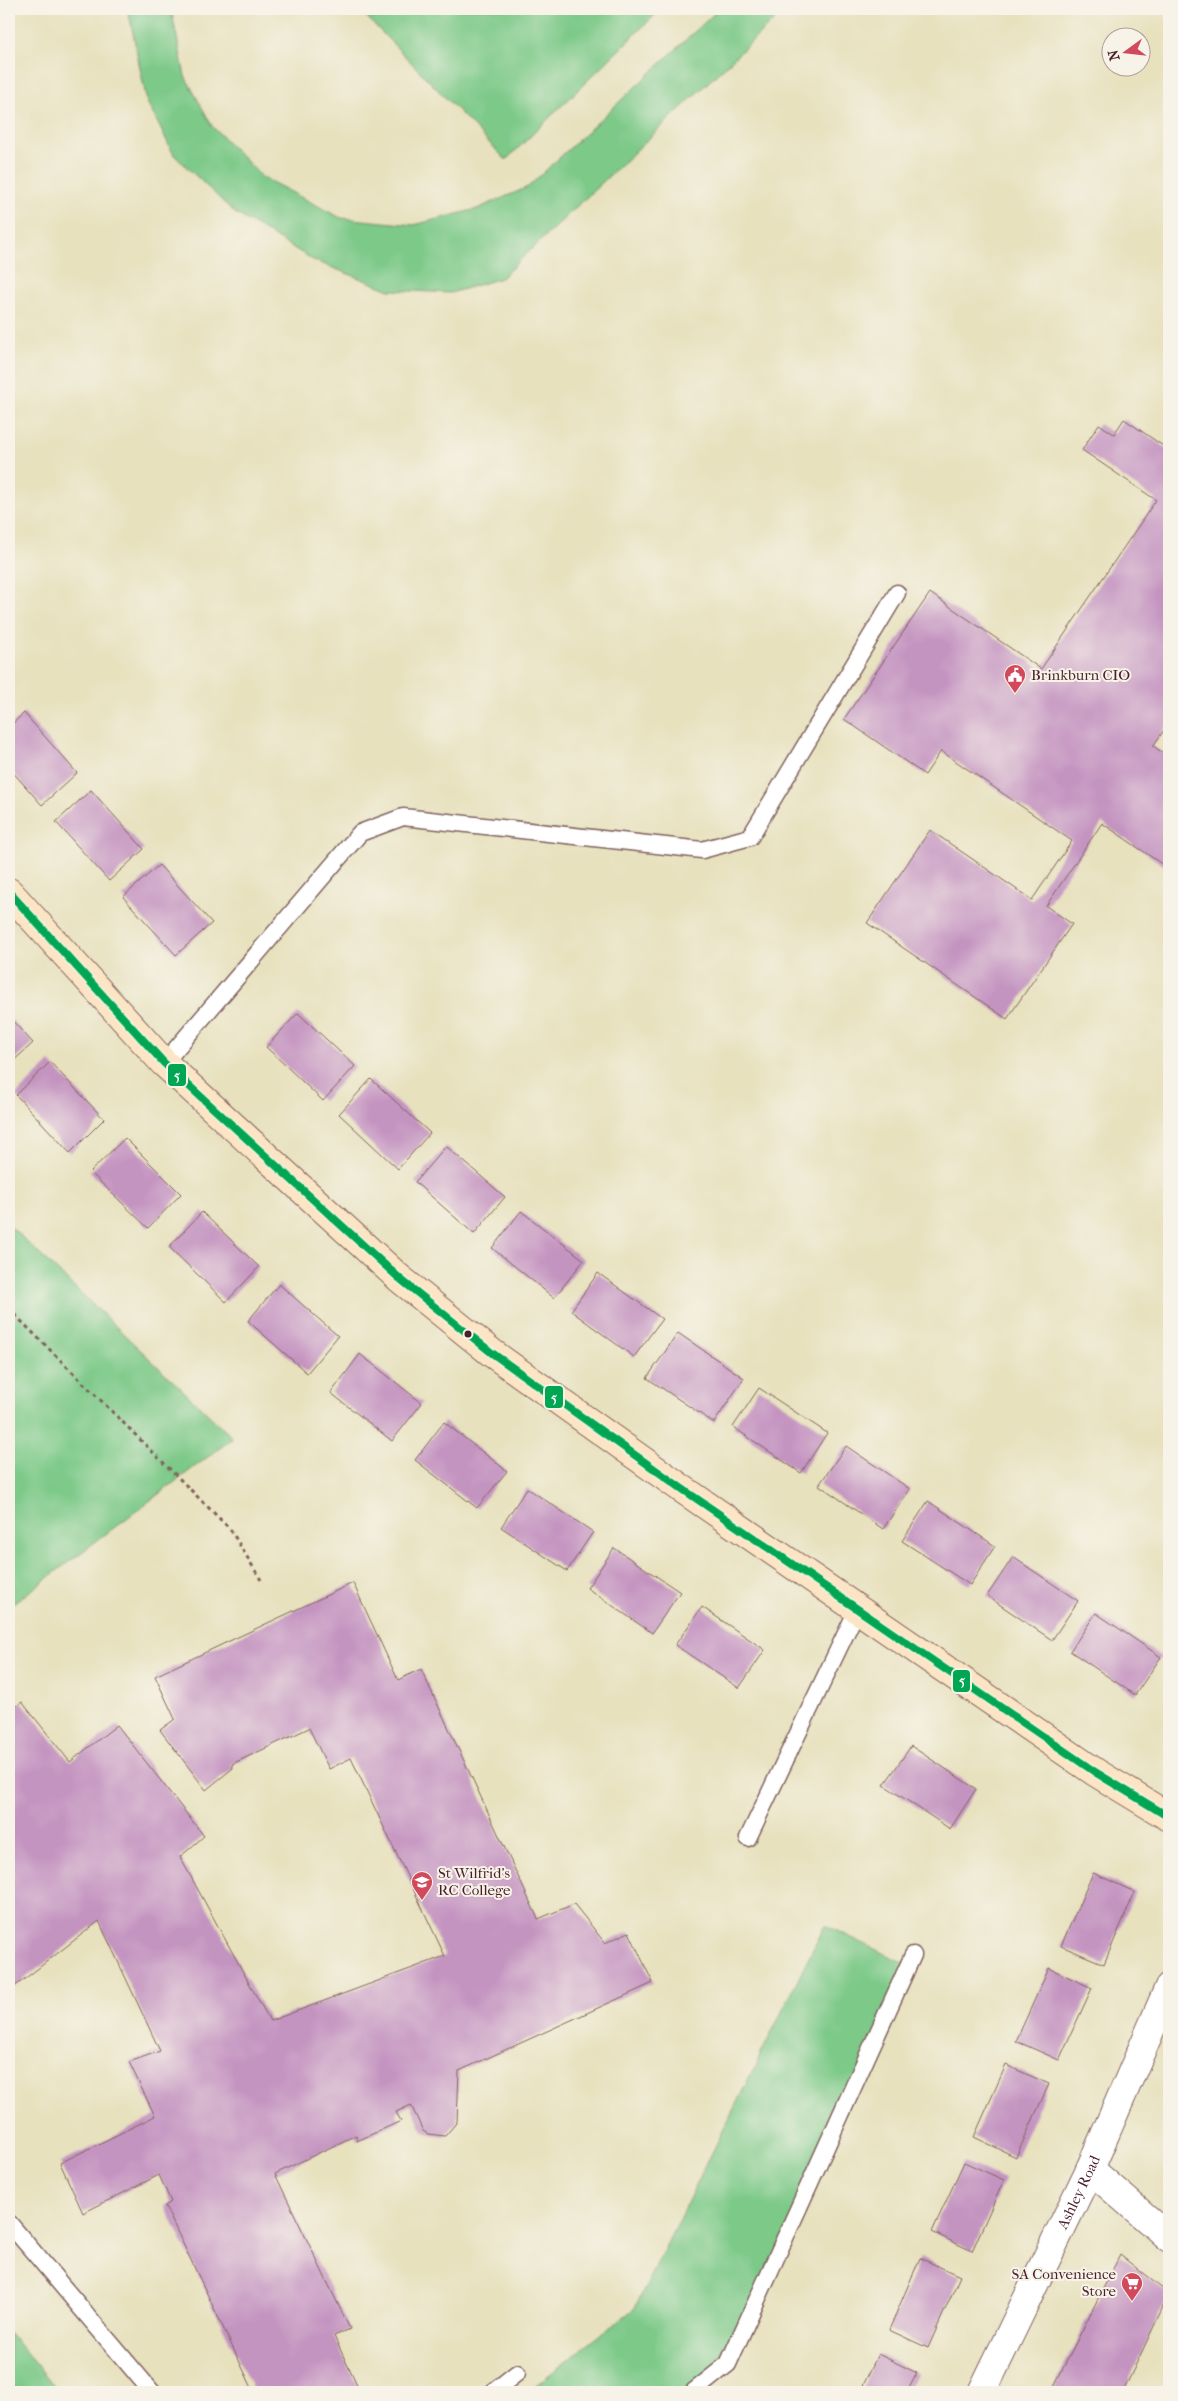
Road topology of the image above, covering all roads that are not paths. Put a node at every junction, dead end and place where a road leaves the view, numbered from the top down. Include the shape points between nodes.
1 (897, 593) dead end
2 (9, 892) edge
3 (164, 1063) junction
4 (858, 1608) junction
5 (1169, 1817) edge
6 (748, 1838) dead end
7 (913, 1955) dead end
8 (1169, 1987) edge
9 (1090, 2169) junction
10 (9, 2223) edge
11 (1169, 2238) edge
12 (517, 2373) dead end
13 (152, 2392) edge
14 (493, 2392) edge
15 (693, 2392) edge
16 (982, 2392) edge

1 - 3 lane via 750,837 702,850 403,817 360,833
2 - 3 street
3 - 4 street via 384,1264 492,1353 681,1488
4 - 5 street via 1095,1772
4 - 6 lane
7 - 15 lane via 728,2364
8 - 9 street, Ashley Road
9 - 11 street
9 - 16 street, Ashley Road
10 - 13 lane
12 - 14 lane

